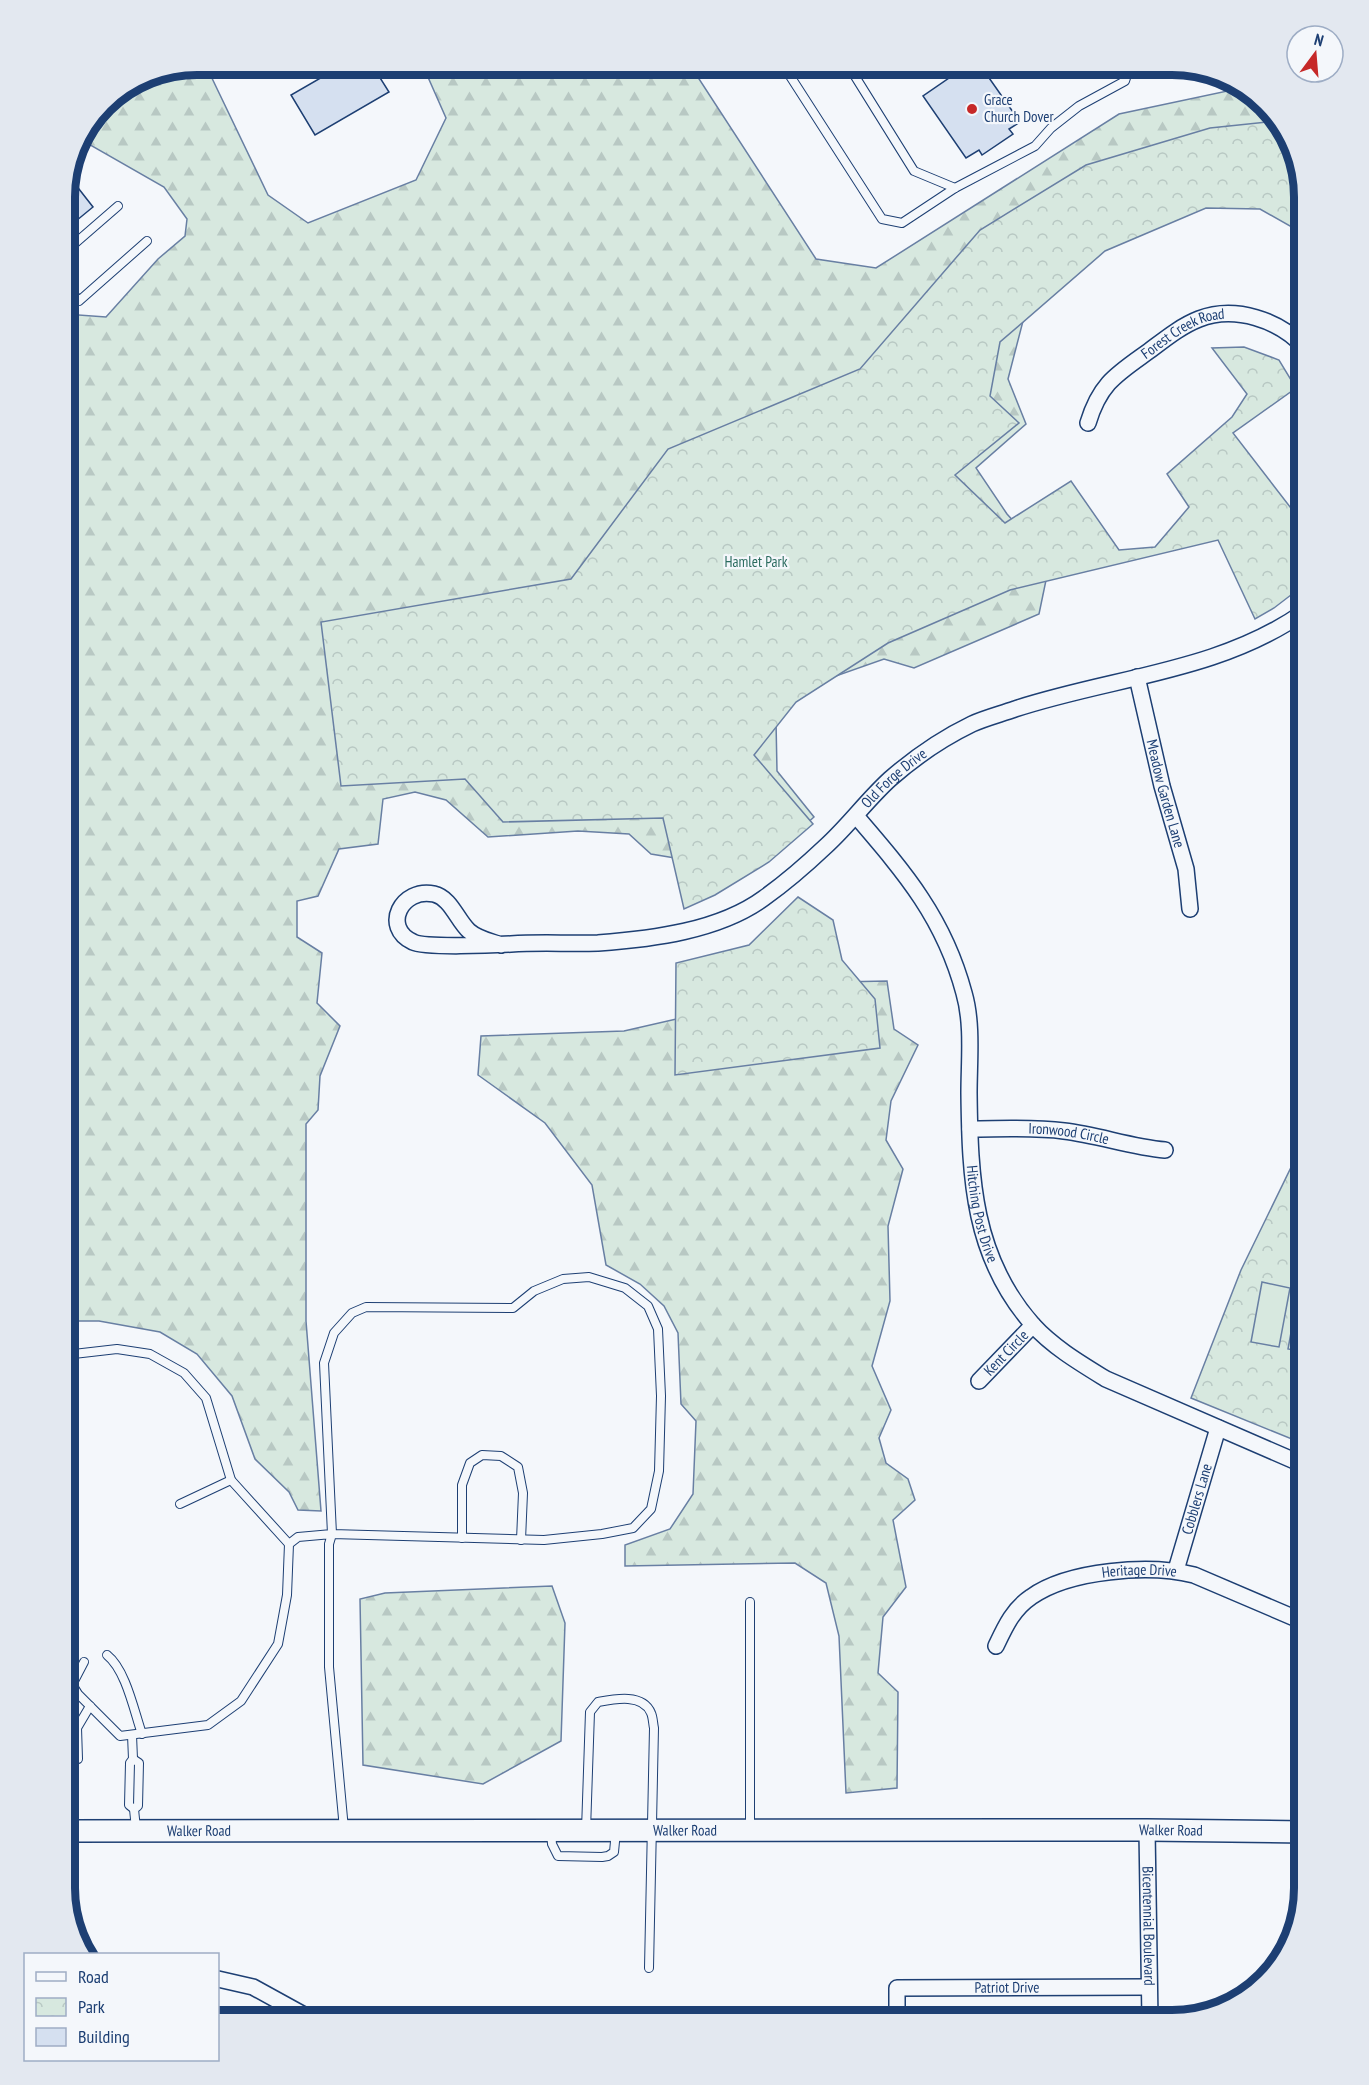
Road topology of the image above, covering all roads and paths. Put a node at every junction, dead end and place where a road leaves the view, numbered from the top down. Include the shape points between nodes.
1 (789, 75) edge
2 (854, 75) edge
3 (1127, 75) edge
4 (955, 188) junction
5 (118, 206) dead end
6 (147, 241) dead end
7 (75, 243) edge
8 (75, 296) edge
9 (1294, 338) edge
10 (1088, 423) dead end
11 (1294, 620) edge
12 (1137, 677) junction
13 (856, 816) junction
14 (1190, 909) dead end
15 (501, 945) junction
16 (970, 1130) junction
17 (1166, 1150) dead end
18 (1033, 1325) junction
19 (75, 1353) edge
20 (979, 1381) dead end
21 (1218, 1428) junction
22 (1294, 1460) edge
23 (231, 1480) junction
24 (180, 1504) dead end
25 (332, 1534) junction
26 (462, 1538) junction
27 (521, 1540) junction
28 (289, 1544) junction
29 (1176, 1570) junction
30 (750, 1602) dead end
31 (1294, 1617) edge
32 (996, 1646) dead end
33 (107, 1655) dead end
34 (84, 1662) dead end
35 (75, 1679) edge
36 (75, 1688) edge
37 (90, 1706) junction
38 (142, 1734) junction
39 (132, 1735) junction
40 (78, 1759) dead end
41 (75, 1830) edge
42 (344, 1830) junction
43 (551, 1830) junction
44 (586, 1830) junction
45 (616, 1830) junction
46 (653, 1830) junction
47 (750, 1830) junction
48 (1147, 1830) junction
49 (136, 1831) junction
50 (1294, 1832) edge
51 (649, 1968) dead end
52 (219, 1979) edge
53 (1149, 1987) junction
54 (295, 2010) edge
55 (897, 2010) edge
56 (1150, 2010) edge

1 - 4 lane via 882,219 902,223
2 - 4 lane via 914,171
3 - 4 lane via 1125,81 1078,106 1035,146
5 - 7 lane
6 - 8 lane via 79,301
9 - 10 street, Forest Creek Road via 1262,319 1222,314 1201,318 1180,328 1112,378
11 - 12 street, Old Forge Drive via 1218,656
12 - 13 street, Old Forge Drive via 1037,702 974,723 946,737 890,780
12 - 14 street, Meadow Garden Lane via 1186,869
13 - 15 street, Old Forge Drive via 826,847 762,900 730,916 675,934 597,943
13 - 16 street, Hitching Post Drive via 912,884 947,941 965,996
15 - 15 street, Old Forge Drive via 414,943 401,933 399,907 421,894 436,894 471,933
16 - 17 street, Ironwood Circle via 1065,1131
16 - 18 street, Hitching Post Drive via 973,1187 986,1247 1014,1300
18 - 20 street, Kent Circle
18 - 21 street, Hitching Post Drive via 1077,1362 1106,1379
19 - 23 lane via 117,1349 150,1354 184,1373 206,1398
21 - 22 street, Hitching Post Drive
21 - 29 street, Cobblers Lane
23 - 24 lane
23 - 28 lane
25 - 26 lane
25 - 27 lane via 324,1363 334,1333 352,1313 366,1307 513,1308 534,1291 563,1279 589,1277 625,1288 648,1306 658,1329 659,1471 651,1509 633,1528
25 - 28 lane via 297,1537
25 - 42 lane via 329,1667
26 - 27 lane
26 - 27 lane via 462,1485 470,1463 482,1455 501,1456 518,1467 523,1493
28 - 38 lane via 279,1644 241,1701 208,1725
29 - 31 street, Heritage Drive
29 - 32 street, Heritage Drive via 1114,1571 1045,1588 1016,1610
30 - 47 lane
33 - 38 lane via 122,1674
34 - 35 lane
36 - 37 lane
37 - 39 lane via 120,1736
37 - 40 lane via 77,1728
38 - 39 lane
39 - 49 lane via 133,1759 139,1763
41 - 49 street, Walker Road
42 - 43 street, Walker Road
42 - 49 street, Walker Road
43 - 44 street, Walker Road
43 - 45 lane via 554,1852 562,1857 608,1856 615,1849
44 - 45 street, Walker Road
44 - 46 lane via 590,1712 598,1702 624,1698 644,1704 651,1713
45 - 46 street, Walker Road
46 - 47 street, Walker Road
46 - 51 lane
47 - 48 street, Walker Road
48 - 50 street, Walker Road
48 - 53 street, Bicentennial Boulevard
52 - 54 street via 253,1987
53 - 55 street, Patriot Drive via 897,1988
53 - 56 street, Bicentennial Boulevard

